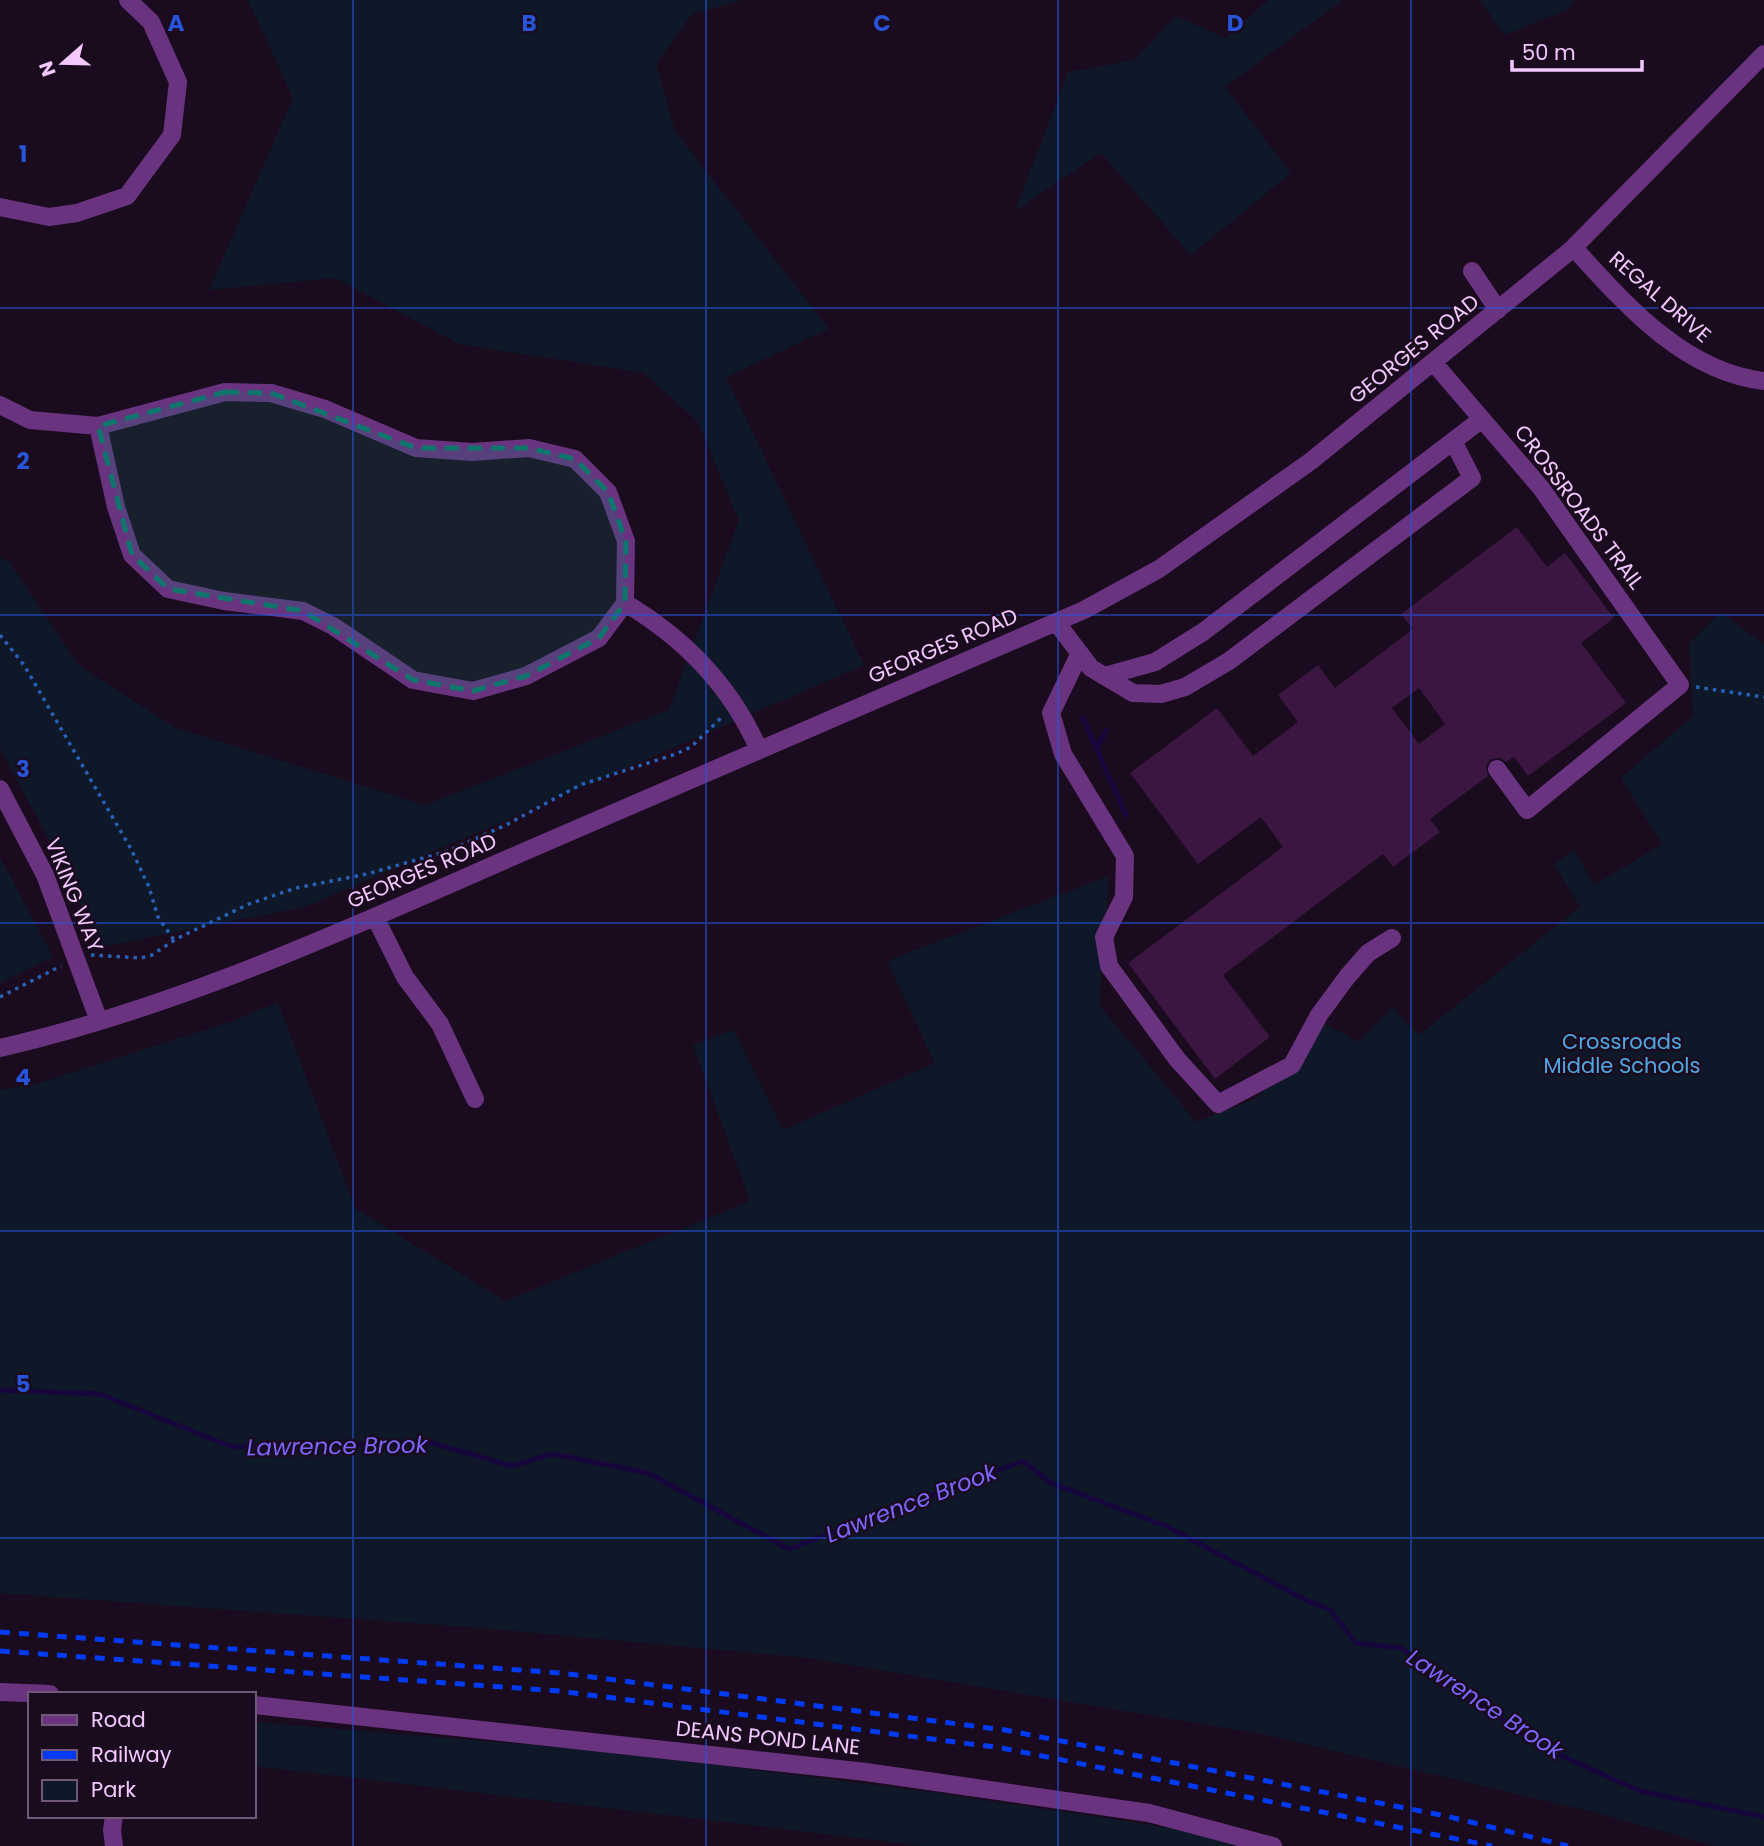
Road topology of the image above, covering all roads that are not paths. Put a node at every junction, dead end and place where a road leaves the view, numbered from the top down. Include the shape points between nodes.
1 (128, 0) edge
2 (1764, 54) edge
3 (0, 207) edge
4 (1574, 248) junction
5 (1472, 271) dead end
6 (1498, 310) junction
7 (1433, 362) junction
8 (1764, 381) edge
9 (0, 405) edge
10 (1482, 419) junction
11 (99, 426) junction
12 (1453, 441) junction
13 (625, 603) junction
14 (1056, 622) junction
15 (1080, 653) junction
16 (1105, 676) junction
17 (758, 750) junction
18 (1497, 769) dead end
19 (0, 789) edge
20 (376, 917) junction
21 (1392, 938) dead end
22 (99, 1021) junction
23 (0, 1048) edge
24 (475, 1099) dead end
25 (0, 1692) edge
26 (28, 1693) edge
27 (256, 1705) edge
28 (114, 1818) edge
29 (114, 1846) edge
30 (1273, 1846) edge

1 - 3 street via 151,22 178,82 172,135 127,196 48,218
2 - 4 street, GEORGES ROAD
4 - 6 street, GEORGES ROAD
4 - 8 street, REGAL DRIVE via 1689,355
5 - 6 street
6 - 7 street, GEORGES ROAD
7 - 10 street, CROSSROADS TRAIL
7 - 14 street, GEORGES ROAD via 1311,461 1159,569
9 - 11 street via 30,420
10 - 12 street
10 - 18 street, CROSSROADS TRAIL via 1541,488 1681,685 1527,810
11 - 13 street via 225,392 271,393 325,409 416,448 472,452 529,448 575,459 608,492 626,541
11 - 13 street via 116,507 132,555 168,589 303,611 413,680 473,691 526,676 599,638
12 - 16 street via 1203,632 1155,662
12 - 16 street via 1472,478 1229,661 1185,687 1161,694 1133,693
13 - 17 street via 664,627 702,664 738,708
14 - 15 street
14 - 17 street, GEORGES ROAD
15 - 16 street via 1091,668
15 - 21 street via 1051,713 1063,754 1125,856 1124,897 1104,937 1109,966 1177,1059 1218,1104 1292,1065 1347,976 1368,953
17 - 20 street, GEORGES ROAD
19 - 22 street, VIKING WAY via 45,875
20 - 22 street, GEORGES ROAD via 226,978
20 - 24 street via 405,977 440,1024
22 - 23 street, GEORGES ROAD
25 - 26 street
27 - 30 street, DEANS POND LANE via 866,1772 1149,1813
28 - 29 street

